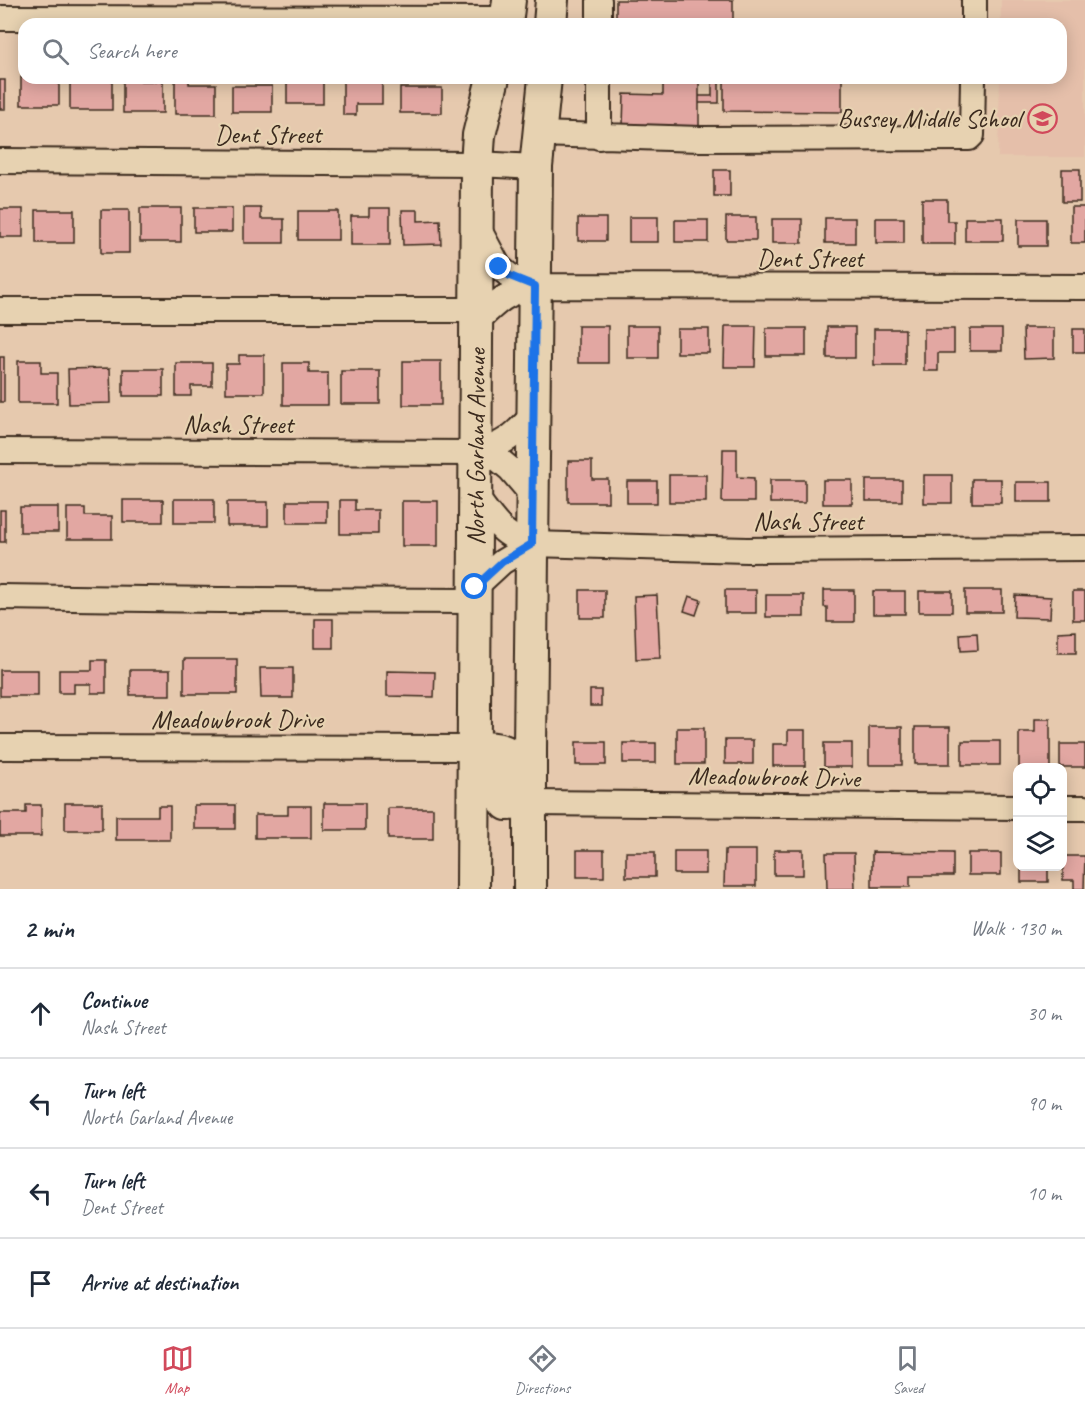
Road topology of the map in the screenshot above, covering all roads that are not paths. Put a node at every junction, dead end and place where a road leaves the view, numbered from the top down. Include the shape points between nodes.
1 (552, 0) edge
2 (600, 0) edge
3 (974, 0) edge
4 (507, 14) edge
5 (0, 18) edge
6 (550, 18) edge
7 (599, 18) edge
8 (974, 18) edge
9 (492, 84) edge
10 (543, 84) edge
11 (599, 84) edge
12 (973, 84) edge
13 (538, 134) junction
14 (599, 137) junction
15 (0, 160) edge
16 (477, 164) junction
17 (536, 167) junction
18 (477, 225) junction
19 (535, 286) junction
20 (1085, 287) edge
21 (0, 310) edge
22 (476, 316) junction
23 (534, 414) junction
24 (0, 451) edge
25 (476, 453) junction
26 (475, 496) junction
27 (533, 496) junction
28 (532, 544) junction
29 (1085, 548) edge
30 (475, 594) junction
31 (0, 597) edge
32 (530, 691) junction
33 (0, 747) edge
34 (474, 748) junction
35 (530, 803) junction
36 (1013, 807) edge
37 (1067, 808) edge
38 (1085, 808) edge
39 (473, 877) edge
40 (530, 889) edge

1 - 6 main road
2 - 7 street
3 - 8 street
4 - 5 street
9 - 16 main road, North Garland Avenue via 479,135
10 - 13 main road
11 - 14 street
12 - 14 street via 969,138
13 - 14 street
13 - 17 main road
15 - 16 street, Dent Street
16 - 17 street, Dent Street
16 - 18 main road, North Garland Avenue
17 - 19 main road
18 - 19 street, Dent Street via 499,267
18 - 22 main road, North Garland Avenue
19 - 20 street, Dent Street
19 - 22 street, Dent Street via 502,297
19 - 23 main road
21 - 22 street
22 - 25 main road, North Garland Avenue
23 - 25 street, Nash Street via 498,446
23 - 27 main road
24 - 25 street, Nash Street
25 - 26 main road, North Garland Avenue
25 - 27 street, Nash Street via 498,459
26 - 28 street, Nash Street via 502,531 516,541
26 - 30 main road, North Garland Avenue
27 - 28 main road
28 - 29 street, Nash Street via 747,550
28 - 30 street via 502,562
28 - 32 main road
30 - 31 street via 219,600
30 - 34 main road, North Garland Avenue
32 - 34 main road via 519,722 507,734
32 - 35 main road
33 - 34 street, Meadowbrook Drive
34 - 35 main road via 488,764 507,804
34 - 39 main road, North Garland Avenue
35 - 36 street, Meadowbrook Drive
35 - 39 main road via 498,824
35 - 40 main road
37 - 38 street

